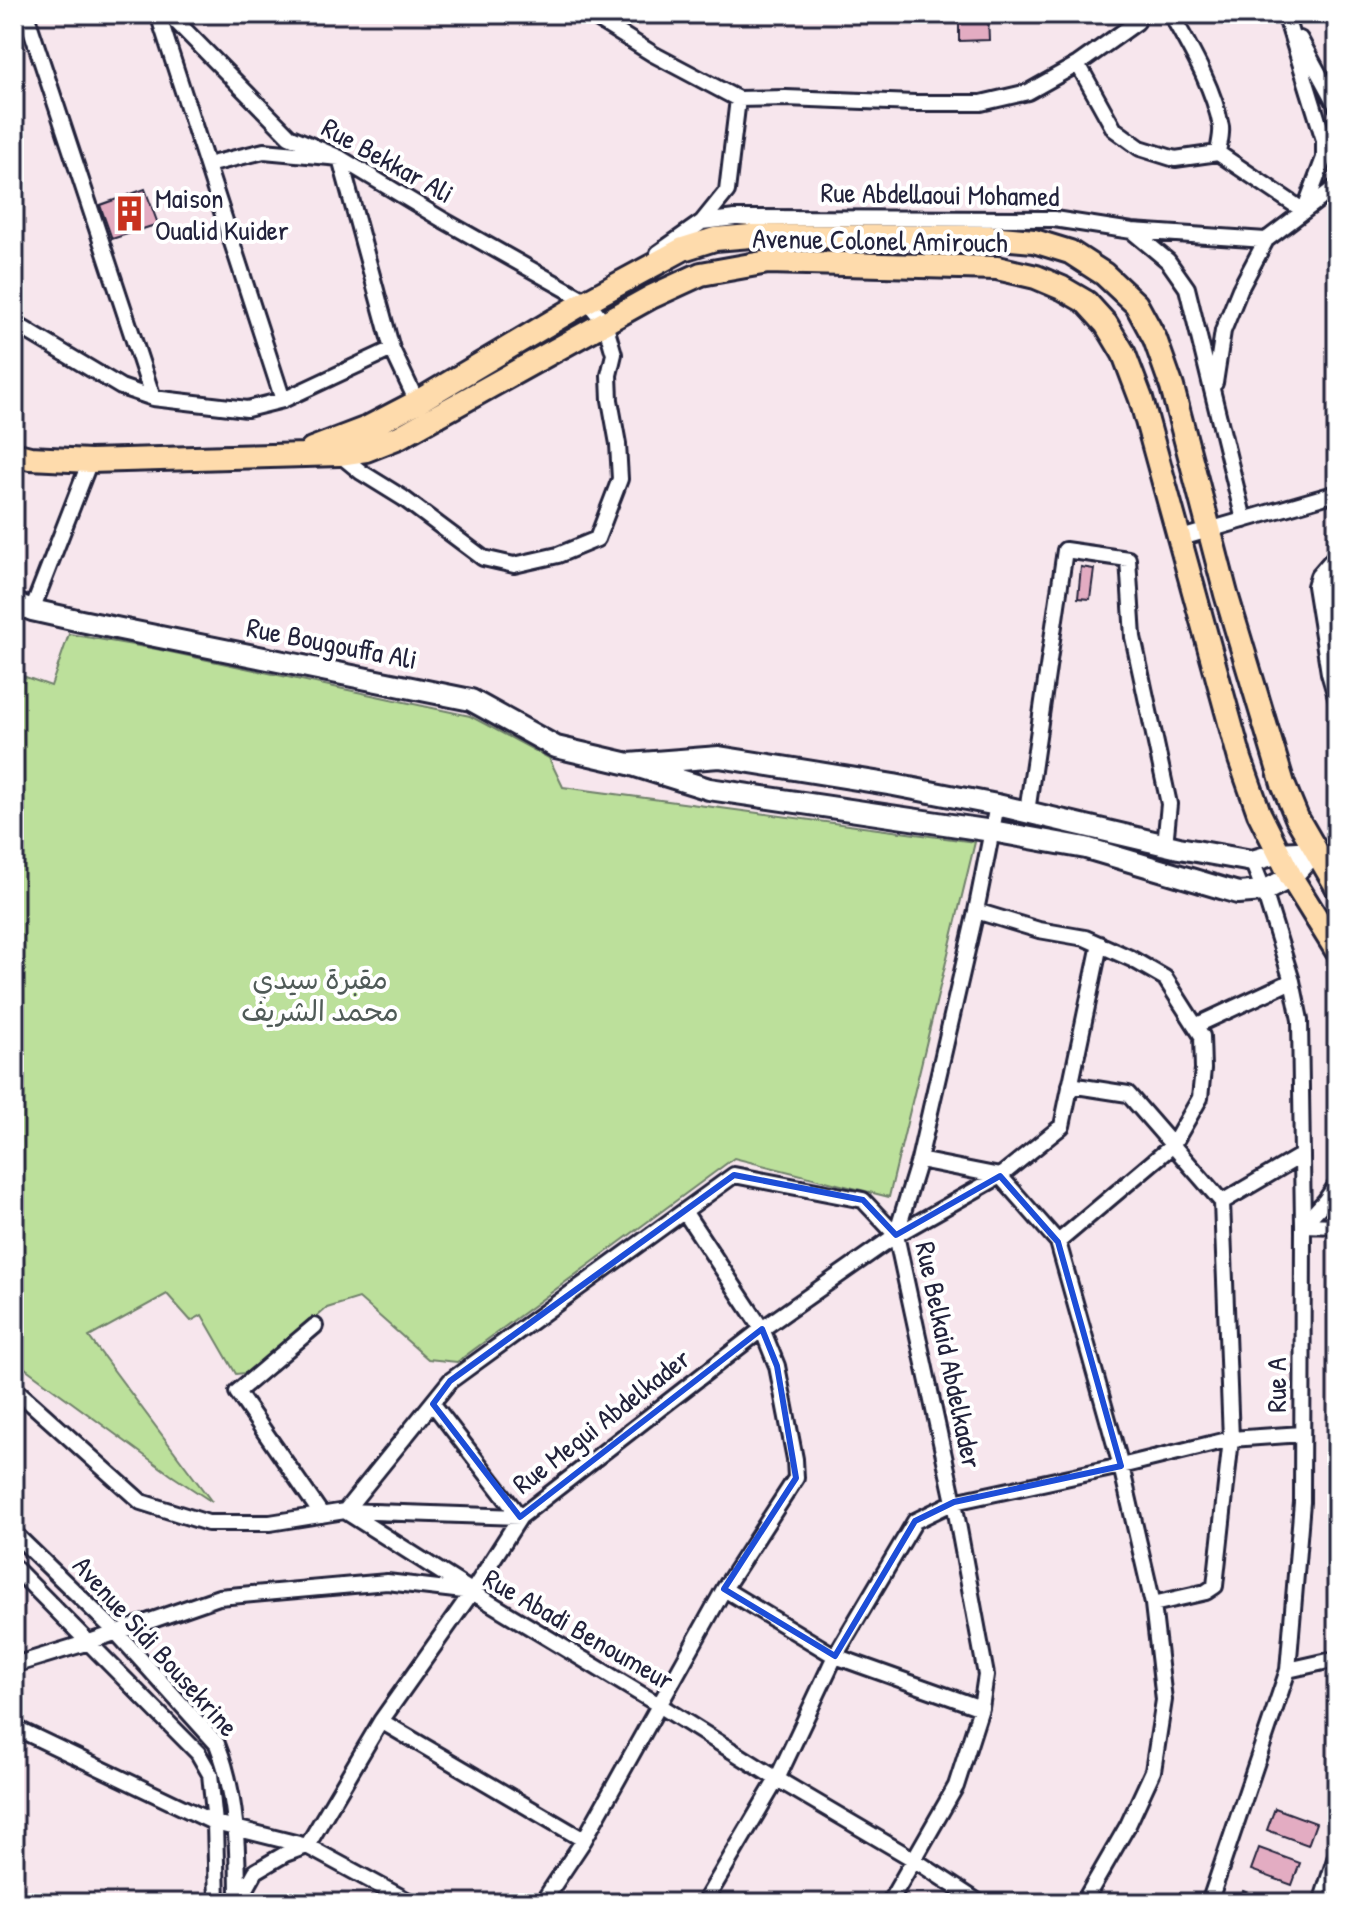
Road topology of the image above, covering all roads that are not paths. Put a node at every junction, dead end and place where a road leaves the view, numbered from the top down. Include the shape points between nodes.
1 (26, 14) edge
2 (158, 14) edge
3 (169, 14) edge
4 (589, 14) edge
5 (1171, 14) edge
6 (1286, 14) edge
7 (1137, 22) dead end
8 (1078, 64) junction
9 (738, 99) junction
10 (1337, 107) edge
11 (1218, 153) junction
12 (340, 158) junction
13 (207, 165) junction
14 (1337, 186) edge
15 (727, 191) junction
16 (1304, 211) junction
17 (735, 218) junction
18 (702, 222) junction
19 (1132, 231) junction
20 (1266, 240) junction
21 (631, 277) junction
22 (587, 301) junction
23 (14, 323) edge
24 (605, 323) junction
25 (392, 349) junction
26 (1213, 395) junction
27 (153, 398) junction
28 (283, 400) junction
29 (417, 402) junction
30 (14, 454) edge
31 (339, 454) junction
32 (295, 455) junction
33 (90, 461) junction
34 (1337, 493) edge
35 (1244, 520) junction
36 (1209, 530) junction
37 (1181, 538) junction
38 (1337, 554) edge
39 (1318, 576) junction
40 (23, 606) edge
41 (1337, 610) edge
42 (1337, 700) edge
43 (629, 764) junction
44 (997, 805) junction
45 (1027, 812) junction
46 (992, 831) junction
47 (1165, 845) junction
48 (1315, 851) junction
49 (1279, 853) junction
50 (1252, 861) junction
51 (1291, 877) junction
52 (1337, 887) edge
53 (1264, 891) junction
54 (976, 911) junction
55 (1100, 944) junction
56 (1337, 951) edge
57 (1292, 981) junction
58 (1197, 1025) junction
59 (1070, 1085) junction
60 (1173, 1145) junction
61 (1302, 1155) junction
62 (919, 1160) junction
63 (1000, 1176) junction
64 (1337, 1184) edge
65 (1222, 1202) junction
66 (684, 1211) junction
67 (1303, 1225) junction
68 (1337, 1226) edge
69 (896, 1235) junction
70 (1058, 1242) junction
71 (315, 1326) dead end
72 (762, 1329) junction
73 (14, 1388) edge
74 (433, 1404) junction
75 (1302, 1434) junction
76 (1231, 1439) junction
77 (1121, 1466) junction
78 (954, 1502) junction
79 (345, 1511) junction
80 (322, 1515) junction
81 (520, 1517) junction
82 (14, 1533) edge
83 (14, 1567) edge
84 (724, 1589) junction
85 (472, 1592) junction
86 (1153, 1604) junction
87 (116, 1632) junction
88 (89, 1642) junction
89 (835, 1656) junction
90 (1337, 1659) edge
91 (14, 1665) edge
92 (1288, 1670) junction
93 (659, 1705) junction
94 (981, 1708) junction
95 (381, 1721) junction
96 (14, 1727) edge
97 (777, 1779) junction
98 (215, 1823) junction
99 (236, 1827) junction
100 (584, 1840) junction
101 (307, 1846) junction
102 (1337, 1853) edge
103 (913, 1859) junction
104 (217, 1903) edge
105 (238, 1903) edge
106 (412, 1903) edge
107 (542, 1903) edge
108 (704, 1903) edge
109 (889, 1903) edge
110 (980, 1903) edge
111 (1083, 1903) edge
112 (1209, 1903) edge
113 (1321, 1903) edge

1 - 27 street
2 - 13 street
3 - 12 street, Rue Bekkar Ali via 289,136
4 - 9 street
5 - 11 street via 1208,88 1221,129
6 - 10 street
6 - 16 street via 1324,140 1324,158
7 - 8 street
8 - 9 street via 1028,92 981,103
8 - 11 street via 1114,129 1140,148 1175,159
9 - 15 street
11 - 16 street
12 - 13 street via 264,151
12 - 22 street, Rue Bekkar Ali
12 - 25 street
13 - 28 street
14 - 16 street
15 - 17 street
15 - 18 street
16 - 20 street
17 - 18 street, Rue Abdellaoui Mohamed
17 - 19 street, Rue Abdellaoui Mohamed via 1054,219
18 - 21 street, Rue Abdellaoui Mohamed
19 - 20 street, Rue Abdellaoui Mohamed
19 - 26 street via 1168,261 1187,288
20 - 26 street via 1223,331
21 - 22 main road, Avenue Colonel Amirouch
21 - 36 main road, Avenue Colonel Amirouch via 683,249 751,236 989,237 1034,241 1070,252 1136,304 1155,339
22 - 24 street, Rue Bekkar Ali
22 - 29 main road, Avenue Colonel Amirouch
23 - 27 street via 121,387
24 - 31 main road, Avenue Colonel Amirouch via 399,437
24 - 31 street via 614,354 610,400 620,479 597,539 514,565 483,558
24 - 37 main road, Avenue Colonel Amirouch via 701,274 768,262 997,268 1036,277 1086,302 1124,354
25 - 28 street
25 - 29 street
26 - 35 street
27 - 28 street via 247,409
29 - 32 main road, Avenue Colonel Amirouch
30 - 33 main road, Avenue Colonel Amirouch
31 - 32 main road, Avenue Colonel Amirouch
32 - 33 main road, Avenue Colonel Amirouch
33 - 40 street
34 - 35 street
35 - 36 street
36 - 37 street
36 - 48 main road, Avenue Colonel Amirouch via 1283,784
37 - 49 main road, Avenue Colonel Amirouch via 1240,759
38 - 39 street
39 - 41 street
39 - 42 street via 1316,599
40 - 43 street, Rue Bougouffa Ali via 471,700 556,747
43 - 44 street via 719,757
43 - 46 street via 709,789
44 - 45 street
44 - 46 street, Rue Belkaid Abdelkader
45 - 47 street
45 - 47 street via 1065,550 1128,559 1133,637 1169,804
46 - 53 street via 1086,848 1238,893
46 - 54 street, Rue Belkaid Abdelkader
47 - 50 street
48 - 49 street
48 - 51 street
48 - 52 main road, Avenue Colonel Amirouch
49 - 50 street
49 - 51 main road, Avenue Colonel Amirouch
50 - 53 street, Rue A
51 - 53 street
51 - 56 main road, Avenue Colonel Amirouch
53 - 57 street, Rue A
54 - 55 street
54 - 62 street, Rue Belkaid Abdelkader
55 - 58 street via 1165,978
55 - 59 street, Rue Megui Abdelkader
57 - 58 street
57 - 61 street, Rue A via 1300,1020
58 - 60 street via 1203,1058 1200,1098
59 - 60 street via 1128,1094
59 - 63 street, Rue Megui Abdelkader via 1062,1126
60 - 65 street
60 - 70 street
61 - 65 street
61 - 67 street, Rue A
62 - 63 street
62 - 69 street, Rue Belkaid Abdelkader
63 - 69 street, Rue Megui Abdelkader
63 - 70 street
64 - 67 street
65 - 76 street
66 - 69 street via 734,1175 863,1200
66 - 72 street
66 - 74 street via 450,1381
67 - 68 street
67 - 75 street, Rue A
69 - 72 street, Rue Megui Abdelkader
69 - 78 street, Rue Belkaid Abdelkader
70 - 77 street
71 - 80 street via 237,1392
72 - 81 street, Rue Megui Abdelkader
72 - 84 street via 777,1366 796,1478
73 - 80 street via 141,1502 208,1523 270,1523
74 - 79 street
74 - 81 street
75 - 76 street
75 - 92 street, Rue A via 1302,1502
76 - 77 street
76 - 86 street via 1215,1586
77 - 78 street
77 - 86 street
78 - 89 street via 915,1521
78 - 94 street, Rue Belkaid Abdelkader via 986,1675
79 - 80 street
79 - 81 street
79 - 85 street
81 - 85 street, Rue Megui Abdelkader
82 - 87 street, Avenue Sidi Bousekrine
83 - 88 street, Avenue Sidi Bousekrine
84 - 89 street
84 - 93 street
85 - 87 street, Rue Abadi Benoumeur via 387,1582 219,1597
85 - 93 street, Rue Abadi Benoumeur
85 - 95 street, Rue Megui Abdelkader
86 - 111 street via 1164,1700 1153,1771
87 - 88 street, Rue Abadi Benoumeur
87 - 99 street, Avenue Sidi Bousekrine via 217,1744
88 - 91 street, Rue Abadi Benoumeur
88 - 98 street, Avenue Sidi Bousekrine via 198,1753 210,1774
89 - 94 street
89 - 97 street
90 - 92 street
92 - 112 street, Rue A
93 - 97 street, Rue Abadi Benoumeur
93 - 100 street
94 - 103 street, Rue Belkaid Abdelkader via 956,1786
95 - 100 street
95 - 101 street, Rue Megui Abdelkader
96 - 98 street
97 - 103 street, Rue Abadi Benoumeur
97 - 108 street
98 - 99 street
98 - 104 street, Avenue Sidi Bousekrine
99 - 101 street
99 - 105 street, Avenue Sidi Bousekrine
100 - 107 street
101 - 105 street via 256,1871
101 - 106 street
102 - 113 street
103 - 109 street, Rue Belkaid Abdelkader
103 - 110 street, Rue Abadi Benoumeur

